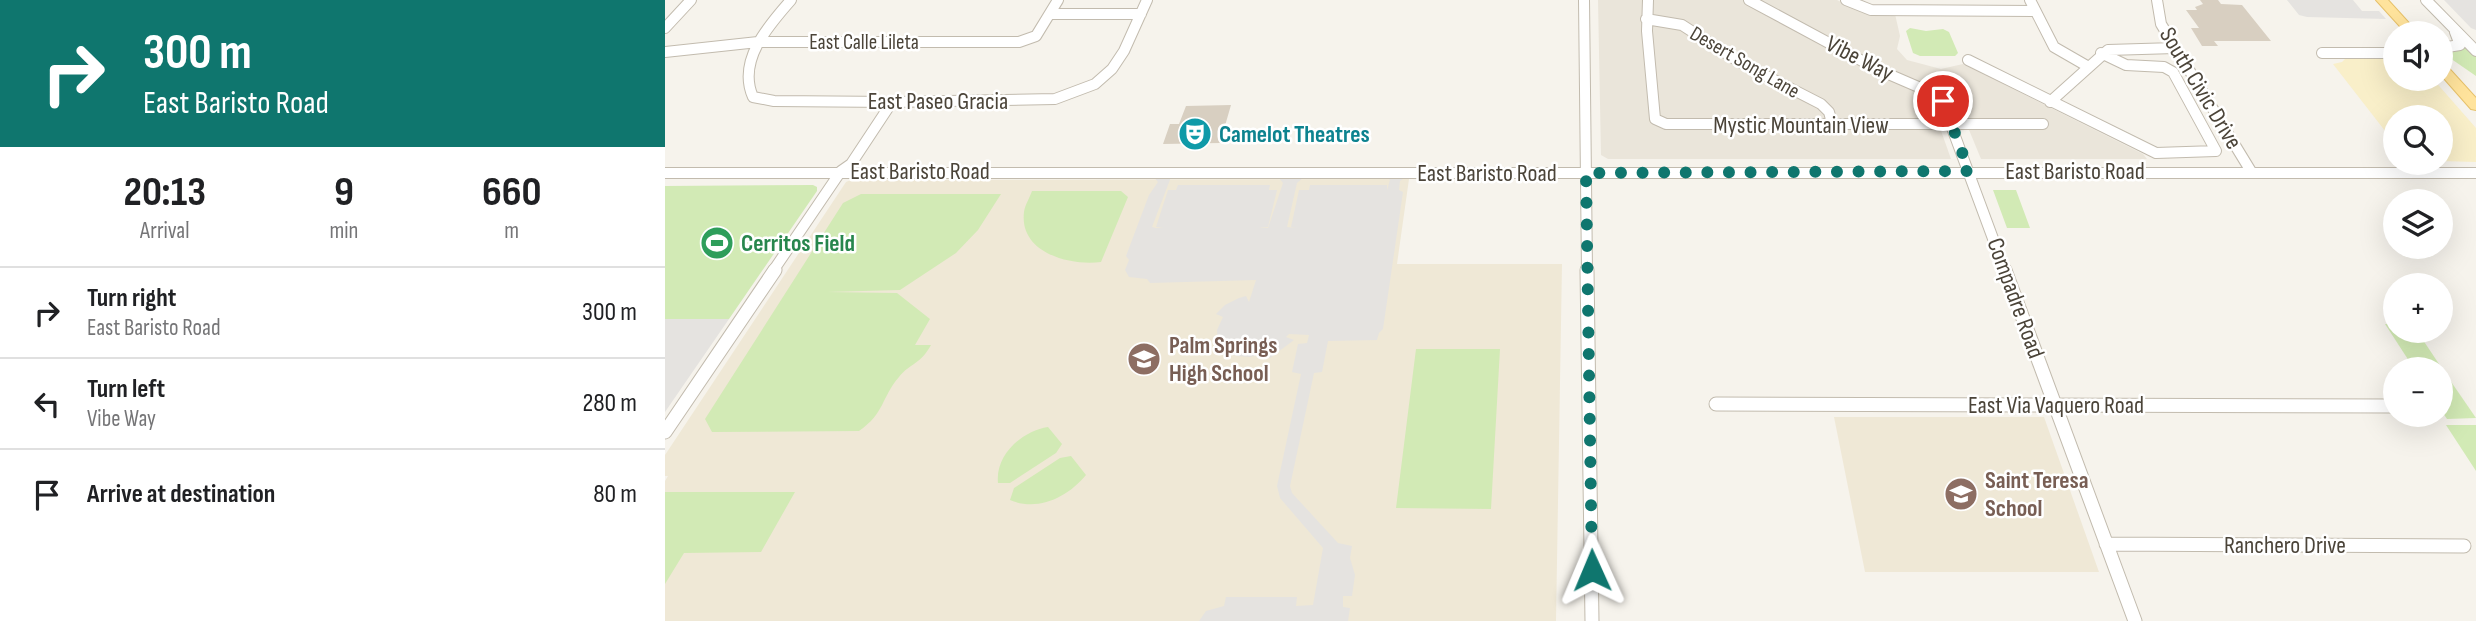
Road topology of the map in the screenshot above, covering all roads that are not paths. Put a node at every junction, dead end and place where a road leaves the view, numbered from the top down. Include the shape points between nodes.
1 (691, 0) edge
2 (791, 0) edge
3 (1058, 0) edge
4 (1147, 0) edge
5 (1584, 0) edge
6 (1648, 0) edge
7 (1749, 0) edge
8 (1846, 0) edge
9 (1916, 0) edge
10 (2030, 0) edge
11 (2157, 0) edge
12 (2382, 0) edge
13 (2426, 0) edge
14 (1919, 10) junction
15 (2035, 10) junction
16 (1051, 14) junction
17 (1141, 14) junction
18 (1646, 19) junction
19 (2401, 21) edge
20 (2446, 21) edge
21 (665, 28) edge
22 (2453, 28) edge
23 (2453, 29) edge
24 (758, 42) junction
25 (2453, 46) edge
26 (2175, 48) junction
27 (2476, 51) edge
28 (665, 52) edge
29 (2101, 53) junction
30 (2322, 53) dead end
31 (2383, 53) edge
32 (1968, 60) dead end
33 (2087, 66) junction
34 (2453, 80) edge
35 (892, 102) junction
36 (2050, 102) junction
37 (2476, 106) edge
38 (1832, 123) junction
39 (1952, 124) junction
40 (2043, 124) dead end
41 (841, 171) junction
42 (1969, 171) junction
43 (665, 173) edge
44 (1586, 173) junction
45 (2252, 173) junction
46 (2476, 173) edge
47 (1716, 404) dead end
48 (2056, 405) junction
49 (2383, 406) edge
50 (665, 432) edge
51 (2106, 544) junction
52 (2464, 546) dead end
53 (1593, 621) edge
54 (2135, 621) edge

1 - 21 street
2 - 24 street
3 - 16 street, East Calle Lileta
4 - 17 street, East Paseo Gracia
5 - 44 street
6 - 18 street
7 - 39 street, Vibe Way via 1930,92 1943,101
8 - 14 street via 1871,10
9 - 14 street
10 - 15 street
11 - 26 street, South Civic Drive via 2161,24
12 - 19 main road
13 - 20 street
14 - 15 street
15 - 33 street via 2057,51
16 - 17 street
16 - 24 street, East Calle Lileta via 1036,36 1019,42
17 - 35 street, East Paseo Gracia via 1112,69 1095,84 1069,95 1039,100
18 - 38 street, Desert Song Lane via 1682,25 1741,63 1821,104
18 - 38 street, Mystic Mountain View via 1655,119 1678,125
22 - 27 street
23 - 25 street via 2460,45
24 - 28 street, East Calle Lileta
24 - 35 street, East Paseo Gracia via 747,81 753,97
26 - 29 street via 2114,48
26 - 45 street, South Civic Drive
29 - 33 street
29 - 36 street via 2126,65 2164,67 2173,72 2216,151 2156,153
30 - 31 street
32 - 36 street
33 - 36 street
34 - 37 main road
35 - 41 street via 851,164
38 - 39 street, Mystic Mountain View
39 - 40 street, Mystic Mountain View
39 - 42 street, Vibe Way
41 - 43 street, East Baristo Road
41 - 44 street, East Baristo Road
41 - 50 street
42 - 44 street, East Baristo Road
42 - 45 street, East Baristo Road
42 - 48 street, Compadre Road
44 - 53 street
45 - 46 street, East Baristo Road
47 - 48 street, East Via Vaquero Road
48 - 49 street, East Via Vaquero Road
48 - 51 street, Compadre Road
51 - 52 street, Ranchero Drive
51 - 54 street, Compadre Road

